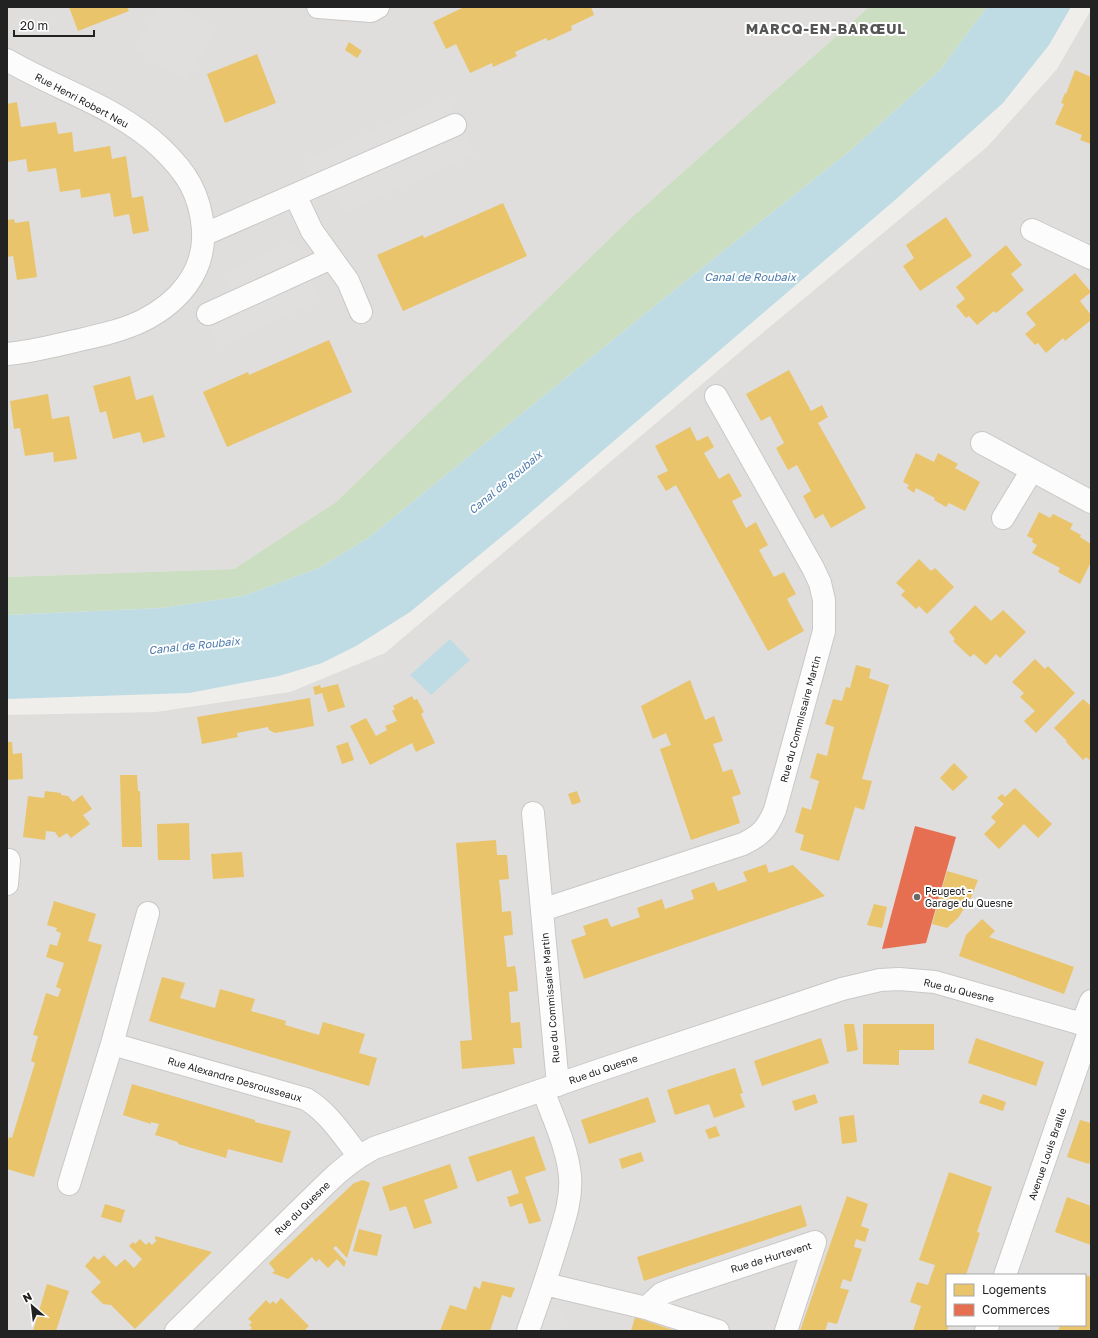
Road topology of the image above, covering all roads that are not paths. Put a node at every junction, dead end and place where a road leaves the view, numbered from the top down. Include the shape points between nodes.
1 (318, 7) edge
2 (378, 7) edge
3 (7, 60) edge
4 (455, 125) dead end
5 (295, 195) junction
6 (1032, 230) dead end
7 (203, 235) junction
8 (331, 258) junction
9 (1091, 258) edge
10 (361, 312) dead end
11 (208, 314) dead end
12 (7, 354) edge
13 (716, 396) dead end
14 (982, 443) dead end
15 (1032, 470) junction
16 (1091, 502) edge
17 (1003, 518) dead end
18 (533, 813) dead end
19 (9, 860) dead end
20 (7, 884) edge
21 (542, 910) junction
22 (148, 913) dead end
23 (1091, 1001) edge
24 (1088, 1030) edge
25 (112, 1044) junction
26 (551, 1087) junction
27 (359, 1156) junction
28 (69, 1184) dead end
29 (1005, 1274) edge
30 (545, 1284) junction
31 (646, 1308) junction
32 (176, 1331) edge
33 (528, 1331) edge
34 (718, 1331) edge
35 (786, 1331) edge

1 - 2 street via 371,11
3 - 7 street, Rue Henri Robert Neu via 113,114 160,147 184,172 195,191 202,218
4 - 5 street
5 - 7 street
5 - 8 street via 312,231
6 - 9 street
7 - 12 street, Rue Henri Robert Neu via 201,256 195,274 185,288 156,313 140,322 94,336
8 - 10 street via 348,281
8 - 11 street
13 - 21 street, Rue du Commissaire Martin via 813,568 824,600 824,631 775,810 763,832 743,844
14 - 15 street
15 - 16 street
15 - 17 street
18 - 21 street, Rue du Commissaire Martin
19 - 20 street
21 - 26 street, Rue du Commissaire Martin
22 - 25 street
23 - 24 street, Avenue Louis Braille
24 - 26 street, Rue du Quesne via 935,982 880,980 842,989
24 - 29 street, Avenue Louis Braille
25 - 27 street, Rue Alexandre Desrousseaux via 306,1099 324,1112
25 - 28 street
26 - 27 street, Rue du Quesne via 374,1148
26 - 30 street via 568,1161 570,1196
27 - 32 street, Rue du Quesne via 325,1185
30 - 31 street
30 - 33 street
31 - 34 street
31 - 35 street, Rue de Hurtevent via 661,1294 673,1289 815,1242

